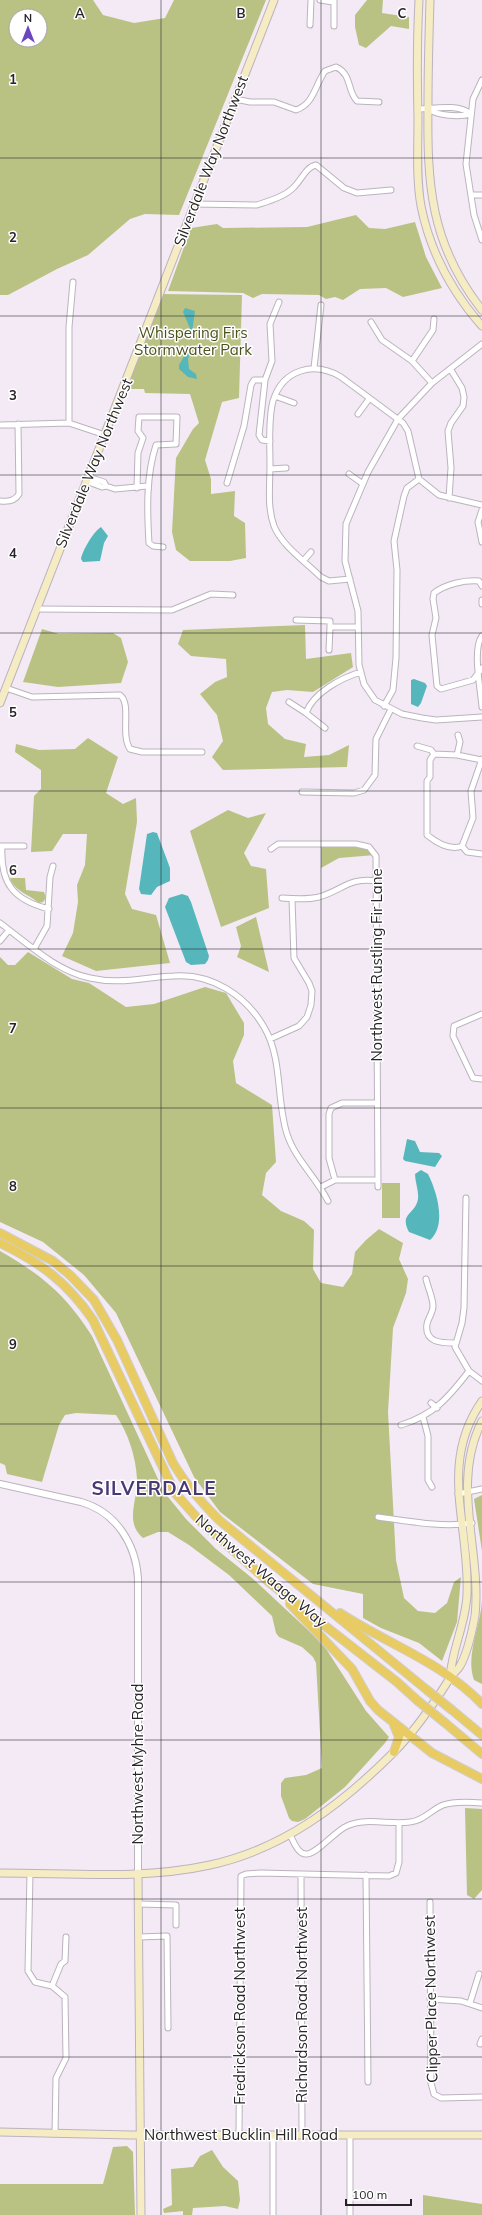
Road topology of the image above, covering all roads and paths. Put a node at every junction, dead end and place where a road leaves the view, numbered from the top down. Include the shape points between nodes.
1 (274, 0) edge
2 (311, 0) edge
3 (320, 0) edge
4 (418, 0) edge
5 (429, 0) edge
6 (333, 1) edge
7 (310, 25) dead end
8 (334, 26) dead end
9 (482, 80) edge
10 (235, 99) junction
11 (380, 102) dead end
12 (418, 109) junction
13 (428, 109) junction
14 (471, 114) junction
15 (391, 190) dead end
16 (471, 195) junction
17 (482, 195) edge
18 (194, 204) junction
19 (482, 240) edge
20 (73, 282) dead end
21 (278, 302) dead end
22 (321, 305) dead end
23 (482, 310) edge
24 (434, 319) dead end
25 (371, 322) dead end
26 (482, 326) edge
27 (482, 344) edge
28 (412, 361) junction
29 (314, 368) junction
30 (451, 370) junction
31 (265, 380) junction
32 (432, 383) junction
33 (275, 396) junction
34 (369, 399) junction
35 (294, 404) dead end
36 (358, 414) dead end
37 (398, 419) junction
38 (69, 422) junction
39 (18, 424) junction
40 (0, 425) edge
41 (105, 435) junction
42 (270, 441) junction
43 (286, 468) dead end
44 (270, 469) junction
45 (349, 474) dead end
46 (87, 479) junction
47 (419, 479) junction
48 (227, 483) dead end
49 (363, 484) junction
50 (148, 486) junction
51 (137, 488) junction
52 (449, 498) junction
53 (0, 501) edge
54 (482, 505) edge
55 (482, 510) edge
56 (482, 542) edge
57 (163, 547) dead end
58 (311, 552) dead end
59 (304, 560) junction
60 (350, 579) junction
61 (482, 586) edge
62 (233, 595) dead end
63 (482, 600) edge
64 (482, 604) edge
65 (36, 609) junction
66 (296, 620) dead end
67 (330, 627) junction
68 (357, 627) junction
69 (482, 636) edge
70 (329, 650) dead end
71 (480, 670) edge
72 (360, 672) junction
73 (6, 688) junction
74 (289, 702) dead end
75 (0, 703) edge
76 (384, 706) junction
77 (482, 707) edge
78 (391, 709) junction
79 (306, 713) junction
80 (482, 716) edge
81 (325, 728) dead end
82 (458, 735) dead end
83 (417, 746) dead end
84 (202, 752) dead end
85 (434, 754) junction
86 (456, 754) junction
87 (482, 759) edge
88 (302, 792) dead end
89 (1, 846) edge
90 (24, 846) dead end
91 (462, 846) junction
92 (271, 849) dead end
93 (482, 854) edge
94 (53, 866) dead end
95 (377, 881) junction
96 (282, 898) dead end
97 (292, 899) junction
98 (49, 909) junction
99 (0, 923) edge
100 (9, 930) junction
101 (0, 941) edge
102 (34, 949) junction
103 (482, 1014) edge
104 (270, 1039) junction
105 (482, 1079) edge
106 (377, 1103) junction
107 (335, 1180) junction
108 (378, 1180) junction
109 (321, 1187) junction
110 (378, 1187) dead end
111 (466, 1198) dead end
112 (328, 1201) dead end
113 (1, 1233) edge
114 (0, 1244) edge
115 (426, 1279) dead end
116 (455, 1343) junction
117 (469, 1371) junction
118 (482, 1381) edge
119 (482, 1401) edge
120 (431, 1403) dead end
121 (437, 1408) junction
122 (423, 1417) junction
123 (482, 1421) edge
124 (401, 1425) dead end
125 (0, 1484) edge
126 (432, 1487) dead end
127 (482, 1489) edge
128 (468, 1493) junction
129 (458, 1494) junction
130 (378, 1517) dead end
131 (472, 1523) junction
132 (461, 1525) junction
133 (287, 1576) junction
134 (270, 1583) junction
135 (450, 1677) junction
136 (482, 1704) edge
137 (390, 1720) junction
138 (482, 1735) edge
139 (410, 1736) junction
140 (394, 1752) junction
141 (482, 1754) edge
142 (482, 1779) edge
143 (482, 1803) edge
144 (399, 1822) junction
145 (290, 1835) junction
146 (0, 1873) edge
147 (30, 1873) junction
148 (138, 1873) junction
149 (301, 1875) junction
150 (366, 1876) junction
151 (430, 1902) dead end
152 (139, 1904) junction
153 (176, 1925) dead end
154 (66, 1937) dead end
155 (139, 1937) junction
156 (479, 1974) dead end
157 (52, 1986) junction
158 (430, 1999) junction
159 (470, 2003) junction
160 (482, 2008) edge
161 (168, 2028) dead end
162 (368, 2082) dead end
163 (482, 2097) edge
164 (0, 2132) edge
165 (55, 2134) junction
166 (140, 2135) junction
167 (239, 2135) junction
168 (273, 2135) junction
169 (302, 2135) junction
170 (350, 2135) junction
171 (482, 2136) edge
172 (141, 2215) edge
173 (273, 2215) edge
174 (350, 2215) edge

1 - 10 main road, Silverdale Way Northwest
2 - 7 street
3 - 6 street
4 - 12 main road
5 - 13 main road
6 - 8 street
9 - 14 street via 473,99
10 - 11 street via 274,102 296,110 306,106 325,71 336,67 347,75 357,101
10 - 18 main road, Silverdale Way Northwest
12 - 13 street
12 - 26 main road via 419,172 424,214 434,248 447,277 464,305
13 - 14 street via 435,113
13 - 23 main road via 427,151 432,204 454,266
14 - 16 street via 466,164
15 - 18 street via 357,192 344,188 316,165 310,166 294,188 265,202
16 - 17 street
16 - 19 street
18 - 41 main road, Silverdale Way Northwest
20 - 38 street via 68,327
21 - 31 street via 270,324 272,361
22 - 29 street
24 - 28 street via 433,330
25 - 28 street via 382,340
27 - 30 street
28 - 32 street
29 - 33 street via 298,372 285,381
29 - 34 street via 331,371
30 - 32 street
30 - 52 street via 462,388 464,397 463,406 448,431 451,468
31 - 42 street via 259,435 262,440
31 - 48 street via 254,380 251,385 244,426
32 - 37 street
33 - 35 street
33 - 42 street via 272,403
34 - 36 street
34 - 37 street
37 - 47 street via 408,430
37 - 49 street
38 - 39 street
38 - 41 street
39 - 40 street
39 - 53 street via 20,494 8,502
41 - 46 main road, Silverdale Way Northwest
42 - 44 street
43 - 44 street
44 - 59 street via 270,508 274,524 279,536
45 - 49 street
46 - 51 street via 102,487
46 - 65 main road, Silverdale Way Northwest
47 - 52 street via 439,495
47 - 76 street via 407,488 394,541 397,570 396,658 393,690
49 - 60 street via 346,524 345,561
50 - 51 street
50 - 51 street via 150,463 156,445 176,444 177,417 139,417 138,431 143,438 138,453
50 - 57 street via 149,543
52 - 54 street
55 - 56 street via 478,522
58 - 59 street
59 - 60 street via 321,577 329,581
60 - 68 street via 358,611
61 - 71 street via 479,581 470,580 450,585 434,593 436,618 432,635 437,686 441,689 473,680
62 - 65 street via 211,594 172,610
63 - 64 street
65 - 73 main road, Silverdale Way Northwest
66 - 67 street via 330,621
67 - 68 street
67 - 70 street
68 - 72 street
69 - 71 street via 479,646
71 - 77 street
72 - 76 street via 364,684 375,700
72 - 79 street via 348,676 319,695
73 - 75 main road, Silverdale Way Northwest
73 - 84 street via 32,697 120,695 125,702 125,739 130,748 142,752
74 - 79 street
76 - 78 street
78 - 80 street via 402,714 436,720
78 - 88 street via 376,739 375,775 369,785 354,793
79 - 81 street
82 - 86 street via 460,742
83 - 85 street via 431,750
85 - 86 street
85 - 91 street via 430,760 430,777 427,781 427,835 448,847
86 - 87 street
87 - 91 street via 471,791 473,818
89 - 90 street
89 - 98 street via 2,871 6,882 26,902
91 - 93 street via 467,852
92 - 95 street, Northwest Rustling Fir Lane via 278,844 365,845 372,849 376,856
94 - 98 street
95 - 97 street via 356,881 319,897
95 - 106 street, Northwest Rustling Fir Lane
96 - 97 street
97 - 104 street via 294,958 312,991 311,1005 307,1017 299,1026
98 - 102 street via 47,926
99 - 100 street
100 - 101 street
100 - 102 street
102 - 104 street via 68,970 89,978 123,982 176,975 206,980 225,988 241,999
103 - 105 street via 454,1026 453,1036 472,1078
104 - 109 street via 287,1135 300,1160
106 - 107 street via 342,1103 331,1108 329,1158
106 - 108 street, Northwest Rustling Fir Lane
107 - 108 street
107 - 109 street
108 - 110 street, Northwest Rustling Fir Lane
109 - 112 street
111 - 116 street via 464,1308
113 - 133 highway, Northwest Waaga Way via 53,1261 94,1300 117,1340 173,1463 184,1481 219,1520
114 - 134 highway, Northwest Waaga Way via 46,1268 80,1300 93,1320 175,1493 199,1520
115 - 116 street via 433,1307 427,1325 431,1340 437,1343
116 - 117 street via 457,1352
117 - 118 street
117 - 121 street
119 - 129 main road via 461,1446
120 - 121 street
121 - 122 street
122 - 124 street
122 - 126 street via 428,1436 428,1480
123 - 128 main road via 469,1458
125 - 148 street, Northwest Myhre Road via 81,1502 92,1507 106,1515 121,1529 133,1550 138,1583
127 - 128 street
128 - 129 street
128 - 131 main road
129 - 132 main road
130 - 132 street
131 - 132 street
131 - 135 main road via 478,1567 475,1616 460,1666
132 - 135 main road via 467,1596
133 - 135 highway via 362,1627 418,1655
133 - 138 highway, Northwest Waaga Way, bridge
134 - 137 highway via 336,1650 352,1670 370,1701
134 - 141 highway, Northwest Waaga Way, bridge via 397,1682
135 - 136 highway
135 - 139 main road via 436,1702
137 - 139 highway
137 - 140 highway via 399,1735
139 - 140 main road
139 - 142 highway via 432,1753
140 - 145 main road via 344,1799
143 - 144 street via 442,1805 416,1821
144 - 145 street via 350,1824 314,1852 307,1854 300,1852
144 - 150 street via 399,1862 396,1873 389,1876
145 - 148 main road via 251,1853 211,1865
146 - 147 main road
147 - 148 main road
147 - 157 street via 28,1971 35,1982
148 - 152 main road, Northwest Myhre Road
149 - 150 street
149 - 167 street, Fredrickson Road Northwest via 241,1876
149 - 169 street, Richardson Road Northwest
150 - 162 street
151 - 158 street, Clipper Place Northwest
152 - 153 street via 176,1905
152 - 155 main road, Northwest Myhre Road
154 - 157 street via 65,1961 61,1964
155 - 161 street via 167,1936
155 - 166 main road, Northwest Myhre Road
156 - 159 street
157 - 165 street via 65,1997 66,2058 56,2078
158 - 159 street via 453,1999
158 - 163 street, Clipper Place Northwest via 431,2083 434,2094 441,2098
159 - 160 street
164 - 165 main road, Northwest Bucklin Hill Road
165 - 166 main road, Northwest Bucklin Hill Road
166 - 167 main road, Northwest Bucklin Hill Road
166 - 172 main road, Northwest Myhre Road
167 - 168 main road, Northwest Bucklin Hill Road
168 - 169 main road, Northwest Bucklin Hill Road
168 - 173 street
169 - 170 main road, Northwest Bucklin Hill Road
170 - 171 main road, Northwest Bucklin Hill Road
170 - 174 street

